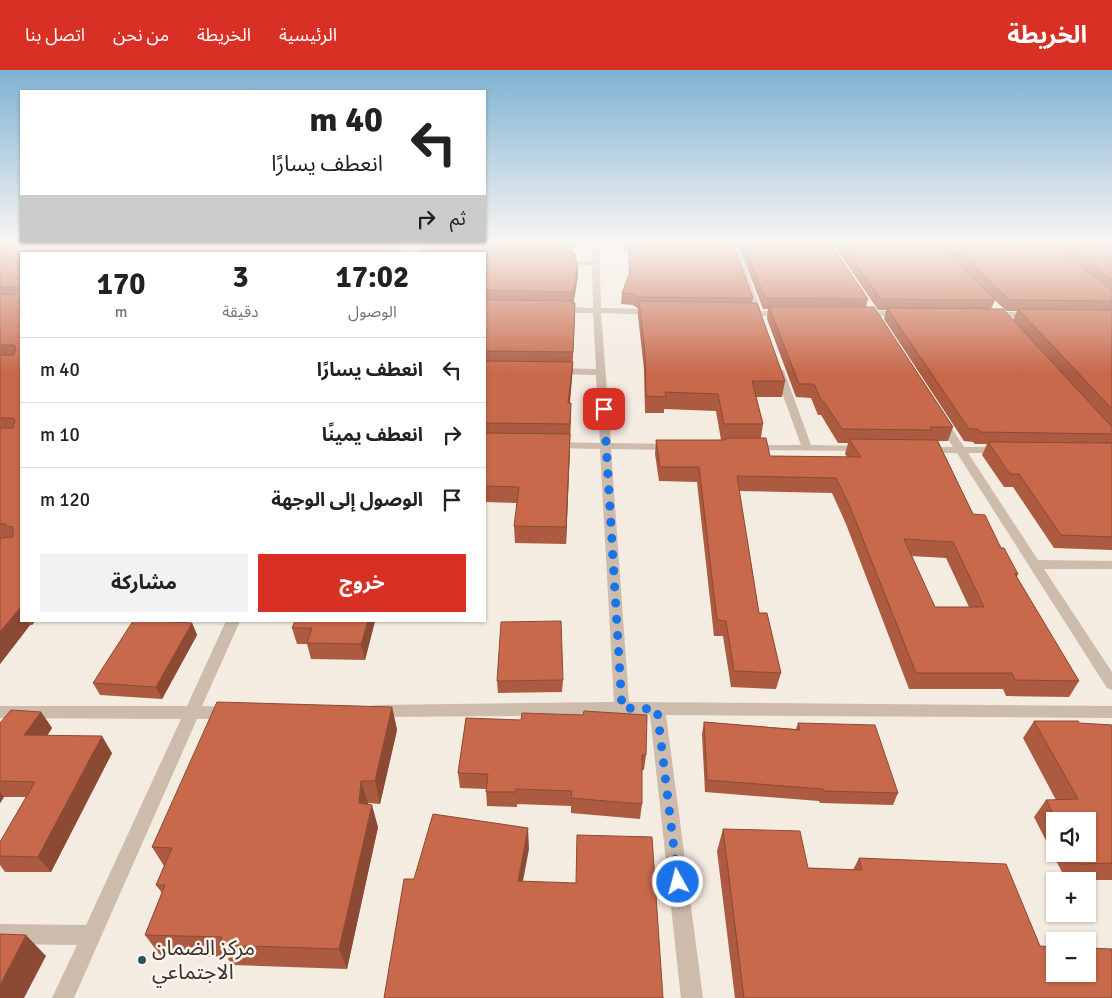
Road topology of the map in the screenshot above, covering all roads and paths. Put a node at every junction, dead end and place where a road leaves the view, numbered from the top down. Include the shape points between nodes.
1 (597, 287) edge
2 (749, 287) edge
3 (995, 308) edge
4 (550, 310) edge
5 (597, 310) junction
6 (663, 312) edge
7 (739, 313) edge
8 (797, 314) edge
9 (855, 314) edge
10 (913, 314) edge
11 (982, 315) edge
12 (1039, 316) edge
13 (760, 318) junction
14 (1005, 319) junction
15 (774, 358) edge
16 (543, 371) edge
17 (601, 372) junction
18 (935, 410) edge
19 (541, 445) edge
20 (606, 446) junction
21 (683, 447) edge
22 (740, 448) edge
23 (807, 448) junction
24 (874, 449) edge
25 (913, 450) edge
26 (961, 450) junction
27 (1008, 450) edge
28 (1034, 564) junction
29 (1112, 565) edge
30 (233, 622) edge
31 (1112, 684) edge
32 (622, 708) junction
33 (657, 709) junction
34 (358, 711) edge
35 (0, 712) edge
36 (1112, 712) edge
37 (191, 713) junction
38 (240, 713) edge
39 (0, 934) edge
40 (91, 934) junction
41 (63, 998) edge
42 (692, 998) edge

1 - 5 street
2 - 13 street
3 - 14 street
4 - 5 street
5 - 6 street
5 - 17 street
7 - 13 street
8 - 13 street
9 - 10 street
11 - 14 street
12 - 14 street
15 - 23 street
16 - 17 street
17 - 20 street
18 - 26 street
19 - 20 street
20 - 21 street
20 - 32 street
22 - 23 street
23 - 24 street
25 - 26 street
26 - 27 street
26 - 28 street
28 - 29 street
28 - 31 street
30 - 37 street
32 - 33 street
32 - 34 street
33 - 36 street
33 - 42 street
35 - 37 street
37 - 38 street
37 - 40 street
39 - 40 street
40 - 41 street

